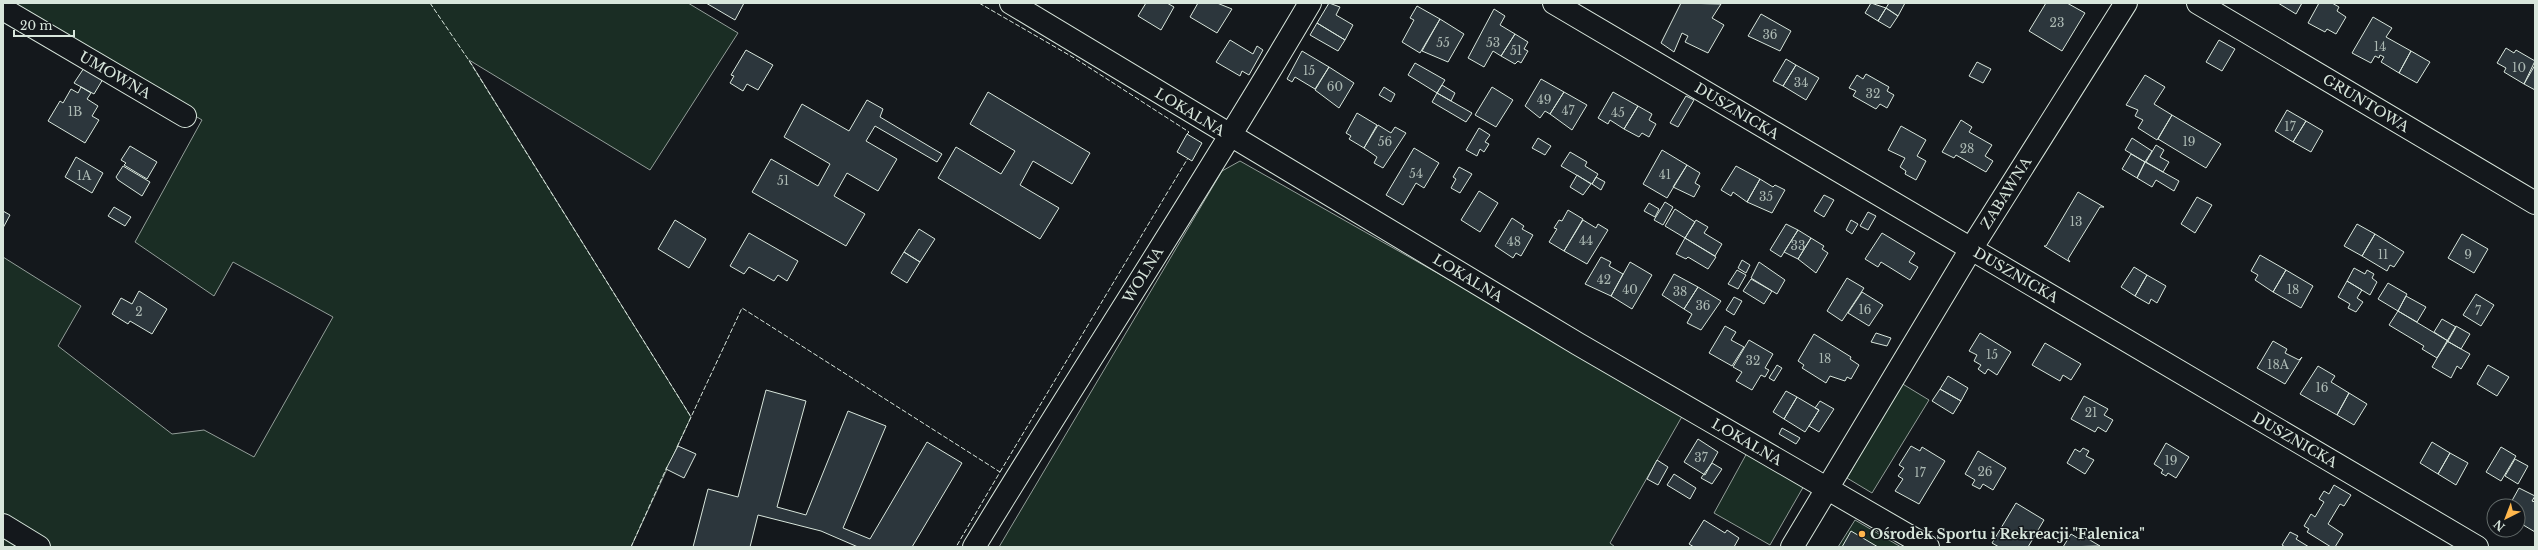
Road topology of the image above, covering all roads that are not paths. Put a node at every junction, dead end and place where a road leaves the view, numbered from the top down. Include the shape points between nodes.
1 (1011, 3) edge
2 (1310, 3) edge
3 (1554, 3) edge
4 (2126, 3) edge
5 (2198, 3) edge
6 (3, 9) edge
7 (185, 116) dead end
8 (1231, 137) junction
9 (2535, 203) edge
10 (1971, 249) junction
11 (1828, 489) junction
12 (3, 526) edge
13 (39, 547) edge
14 (974, 547) edge
15 (1792, 547) edge
16 (1928, 547) edge
17 (2478, 547) edge

1 - 8 street, LOKALNA
2 - 8 street, WOLNA
3 - 10 street, DUSZNICKA
4 - 10 street, ZABAWNA
5 - 9 street, GRUNTOWA
6 - 7 street, UMOWNA
8 - 11 street, LOKALNA via 1578,344
8 - 14 street, WOLNA via 1058,409
10 - 11 street, ZABAWNA
10 - 17 street, DUSZNICKA
11 - 15 street, ZABAWNA
11 - 16 street, LOKALNA
12 - 13 street

